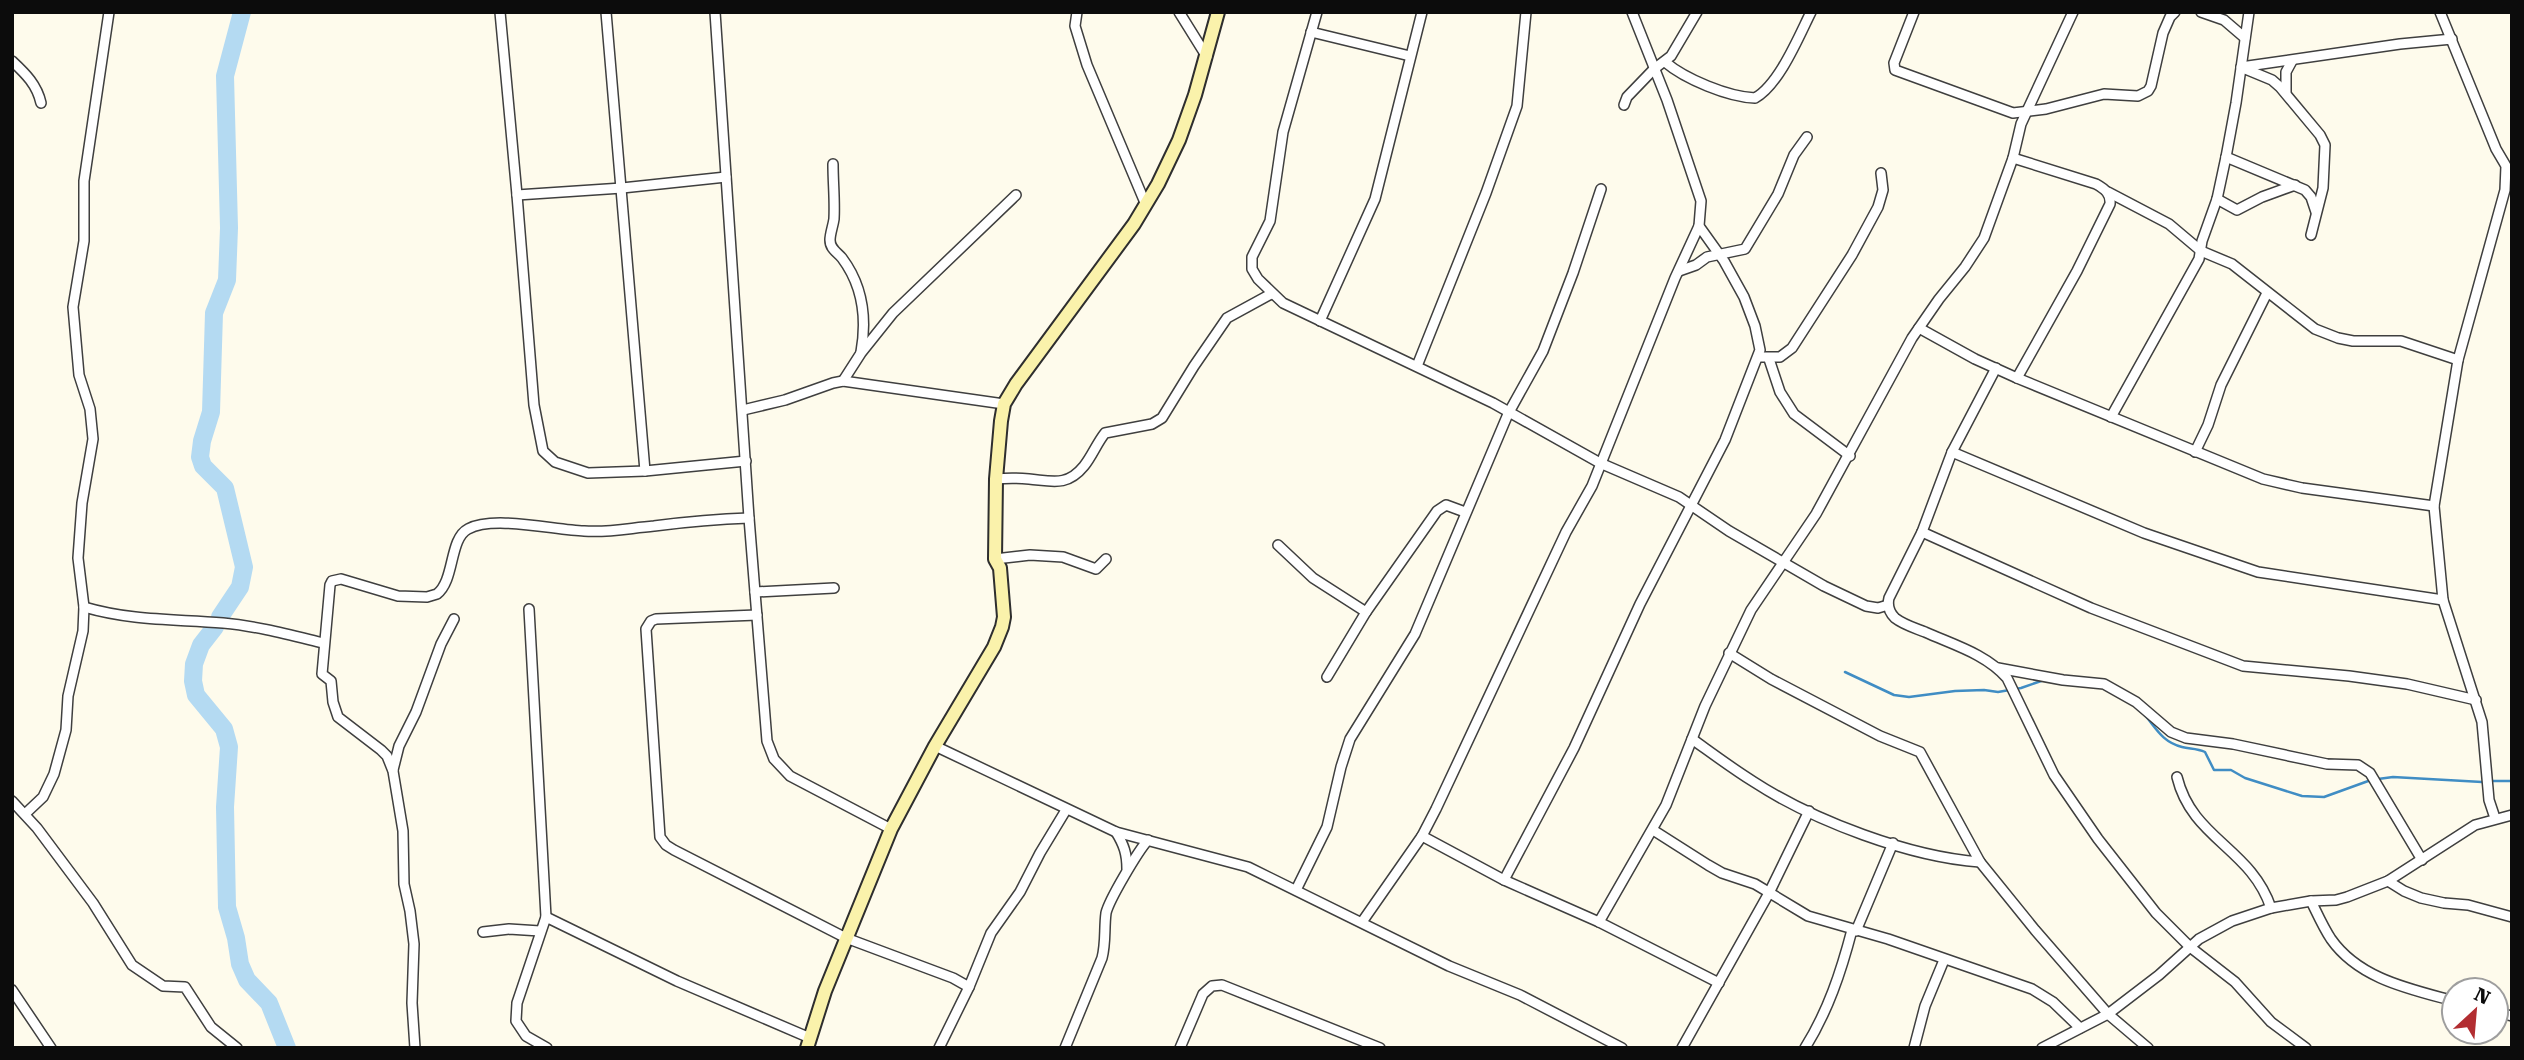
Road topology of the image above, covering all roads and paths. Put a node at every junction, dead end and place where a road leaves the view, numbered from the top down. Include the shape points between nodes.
1 (109, 12) edge
2 (499, 12) edge
3 (606, 12) edge
4 (715, 12) edge
5 (1070, 12) edge
6 (1077, 12) edge
7 (1179, 12) edge
8 (1218, 12) edge
9 (1317, 12) edge
10 (1422, 12) edge
11 (1526, 12) edge
12 (1632, 12) edge
13 (1697, 12) edge
14 (1811, 12) edge
15 (1914, 12) edge
16 (2073, 12) edge
17 (2175, 12) edge
18 (2201, 12) edge
19 (2249, 12) edge
20 (2440, 12) edge
21 (1075, 26) junction
22 (1311, 32) junction
23 (2245, 38) junction
24 (2452, 39) junction
25 (1410, 56) junction
26 (1207, 57) junction
27 (12, 61) edge
28 (2292, 61) junction
29 (1665, 62) junction
30 (2241, 67) junction
31 (1654, 69) junction
32 (2287, 94) junction
33 (41, 103) dead end
34 (1624, 105) dead end
35 (2026, 113) junction
36 (1807, 137) dead end
37 (2225, 157) junction
38 (2013, 159) junction
39 (833, 164) dead end
40 (2509, 170) edge
41 (1881, 173) dead end
42 (726, 177) junction
43 (2295, 185) junction
44 (622, 188) junction
45 (1601, 189) dead end
46 (2108, 192) junction
47 (517, 195) junction
48 (1016, 195) dead end
49 (2217, 199) junction
50 (1146, 205) junction
51 (2317, 214) junction
52 (1699, 226) junction
53 (2311, 235) dead end
54 (2201, 251) junction
55 (1718, 256) junction
56 (1679, 271) junction
57 (2267, 293) junction
58 (1271, 294) junction
59 (1320, 321) junction
60 (1919, 328) junction
61 (861, 354) junction
62 (1758, 357) junction
63 (1769, 359) junction
64 (2458, 360) junction
65 (1417, 366) junction
66 (1996, 369) junction
67 (2017, 379) junction
68 (843, 381) junction
69 (1004, 404) junction
70 (743, 410) junction
71 (1508, 414) junction
72 (2111, 416) junction
73 (1952, 452) junction
74 (2195, 452) junction
75 (1850, 456) junction
76 (746, 461) junction
77 (1600, 464) junction
78 (645, 471) junction
79 (996, 479) junction
80 (1692, 505) junction
81 (2434, 506) junction
82 (1465, 512) junction
83 (749, 518) junction
84 (1922, 532) junction
85 (1278, 545) dead end
86 (995, 559) junction
87 (1106, 559) dead end
88 (1783, 562) junction
89 (834, 588) dead end
90 (755, 592) junction
91 (2443, 600) junction
92 (1888, 605) junction
93 (84, 607) junction
94 (529, 609) dead end
95 (1366, 612) junction
96 (757, 615) junction
97 (454, 619) dead end
98 (323, 643) junction
99 (1729, 653) junction
100 (1998, 668) junction
101 (1327, 677) dead end
102 (2476, 700) junction
103 (1692, 739) junction
104 (935, 746) junction
105 (393, 771) junction
106 (2176, 777) dead end
107 (12, 800) edge
108 (1066, 810) junction
109 (1809, 811) junction
110 (25, 814) junction
111 (2512, 815) edge
112 (2495, 818) junction
113 (891, 829) junction
114 (1653, 830) junction
115 (1116, 832) junction
116 (1422, 836) junction
117 (1148, 840) junction
118 (1893, 843) junction
119 (2422, 860) junction
120 (1980, 862) junction
121 (1127, 874) junction
122 (1504, 880) junction
123 (2388, 881) junction
124 (1296, 890) junction
125 (1769, 894) junction
126 (2311, 901) junction
127 (2271, 908) junction
128 (2512, 917) edge
129 (546, 918) junction
130 (1363, 922) junction
131 (1599, 922) junction
132 (1854, 930) junction
133 (541, 931) junction
134 (483, 932) dead end
135 (846, 938) junction
136 (2190, 947) junction
137 (1944, 960) junction
138 (1719, 983) junction
139 (969, 987) junction
140 (12, 990) edge
141 (2440, 997) edge
142 (2108, 1014) junction
143 (2080, 1028) junction
144 (808, 1043) edge
145 (51, 1048) edge
146 (237, 1048) edge
147 (415, 1048) edge
148 (547, 1048) edge
149 (939, 1048) edge
150 (1065, 1048) edge
151 (1180, 1048) edge
152 (1380, 1048) edge
153 (1622, 1048) edge
154 (1682, 1048) edge
155 (1805, 1048) edge
156 (1914, 1048) edge
157 (2042, 1048) edge
158 (2148, 1048) edge
159 (2306, 1048) edge

1 - 93 street via 84,181 84,241 73,306 79,375 93,439 78,558
2 - 47 street
3 - 44 street
4 - 42 street
5 - 21 street
6 - 21 street
7 - 26 street
8 - 26 street
9 - 22 street
10 - 25 street
11 - 65 street via 1514,115
12 - 31 street
13 - 29 street
14 - 29 street via 1770,84 1755,98 1688,78
15 - 35 street via 1895,70 2003,110
16 - 35 street
17 - 35 street via 2166,24 2148,91 2138,96 2104,94
18 - 23 street via 2224,20
19 - 23 street
20 - 24 street
21 - 50 street
22 - 25 street
22 - 58 street via 1283,132 1270,221 1252,253 1252,269
23 - 30 street
24 - 28 street
24 - 40 street via 2496,149
25 - 59 street via 1375,199
26 - 50 street via 1179,140
27 - 33 street via 38,91
28 - 30 street
28 - 32 street via 2286,72
29 - 31 street
30 - 32 street via 2272,80
30 - 37 street
31 - 34 street
31 - 52 street via 1700,201
32 - 51 street via 2323,140 2323,188
35 - 38 street
36 - 55 street via 1745,249
37 - 43 street
37 - 49 street
38 - 46 street via 2086,180
38 - 60 street via 1984,238
39 - 61 street via 836,191 830,241 858,286 864,311
40 - 64 street
41 - 63 street via 1884,190 1878,207 1852,255 1793,348
42 - 44 street
42 - 70 street
43 - 49 street via 2237,210
43 - 51 street via 2311,197
44 - 47 street
44 - 78 street
45 - 71 street via 1543,351
46 - 54 street via 2169,224
46 - 67 street via 2110,204
47 - 78 street via 534,405 543,451 555,462 576,470
48 - 61 street via 893,313
49 - 54 street
50 - 69 street
51 - 53 street
52 - 55 street
52 - 56 street
54 - 57 street via 2232,264
54 - 72 street
55 - 56 street via 1703,258
55 - 62 street via 1750,313 1760,341
56 - 77 street
57 - 64 street via 2315,329 2337,338 2401,341
57 - 74 street via 2221,384
58 - 59 street
58 - 79 street via 1227,318 1163,418 1105,433 1084,466 1063,482
59 - 65 street
60 - 66 street
60 - 75 street
61 - 68 street
62 - 63 street
62 - 80 street via 1725,440
63 - 75 street via 1780,392 1794,414
64 - 81 street
65 - 71 street
66 - 67 street
66 - 73 street
67 - 72 street
68 - 69 street
68 - 70 street
69 - 79 street
70 - 76 street
71 - 77 street
71 - 82 street
72 - 74 street
73 - 84 street
73 - 91 street via 2144,533 2258,572
74 - 81 street via 2286,485
75 - 88 street
76 - 78 street
76 - 83 street
77 - 80 street
77 - 116 street
79 - 86 street
80 - 88 street
80 - 122 street
81 - 91 street
82 - 95 street via 1446,505 1437,511
82 - 124 street via 1415,634 1350,739 1327,827
83 - 90 street
83 - 98 street via 610,531 482,524 460,537 444,587 437,594 398,596 341,579 332,581
84 - 92 street
84 - 102 street via 2091,608 2243,666 2407,684
85 - 95 street via 1313,578
86 - 87 street via 1063,557 1096,569
86 - 104 street via 1000,568 1002,626
88 - 92 street via 1866,606
88 - 99 street
89 - 90 street
90 - 96 street
91 - 102 street
92 - 100 street via 1906,624
93 - 98 street via 117,617 225,623
93 - 110 street via 66,730 54,774 43,797
94 - 129 street
95 - 101 street
96 - 113 street via 766,729 774,759 800,783
96 - 135 street via 656,619 646,629 660,836 674,850
97 - 105 street via 399,746
98 - 105 street via 321,671 331,681 338,717 381,750
99 - 103 street
99 - 120 street via 1880,736 1916,749
100 - 119 street via 2113,688 2186,738 2327,764 2363,766
100 - 136 street via 2079,813 2156,913
102 - 112 street
103 - 109 street via 1754,783
103 - 114 street
104 - 108 street
104 - 113 street
105 - 147 street via 414,944
106 - 127 street via 2192,815 2256,876
107 - 110 street
108 - 115 street
108 - 139 street via 991,933
109 - 118 street
109 - 125 street
110 - 146 street via 93,903 132,965 163,986 185,987 211,1027
111 - 112 street
112 - 119 street via 2465,830
113 - 135 street
114 - 125 street via 1715,869
114 - 131 street
115 - 117 street
115 - 121 street via 1124,845
116 - 122 street
116 - 130 street
117 - 121 street
117 - 124 street via 1232,862
118 - 120 street via 1954,860
118 - 132 street
119 - 123 street
120 - 142 street
121 - 150 street via 1107,909 1102,958
122 - 131 street
123 - 126 street via 2336,900
123 - 128 street via 2421,898
124 - 130 street
125 - 132 street via 1808,916
125 - 138 street
126 - 127 street
126 - 141 street via 2332,940 2358,965 2392,983
127 - 136 street via 2232,921
129 - 133 street
129 - 144 street
130 - 153 street
131 - 138 street
132 - 137 street
132 - 155 street via 1839,980
133 - 134 street
133 - 148 street via 517,1003 516,1021 526,1036
135 - 139 street
135 - 144 street
136 - 142 street
136 - 159 street
137 - 143 street via 2032,989
137 - 156 street
138 - 154 street
139 - 149 street
140 - 145 street
142 - 143 street
142 - 158 street
143 - 157 street
151 - 152 street via 1203,994 1222,985

